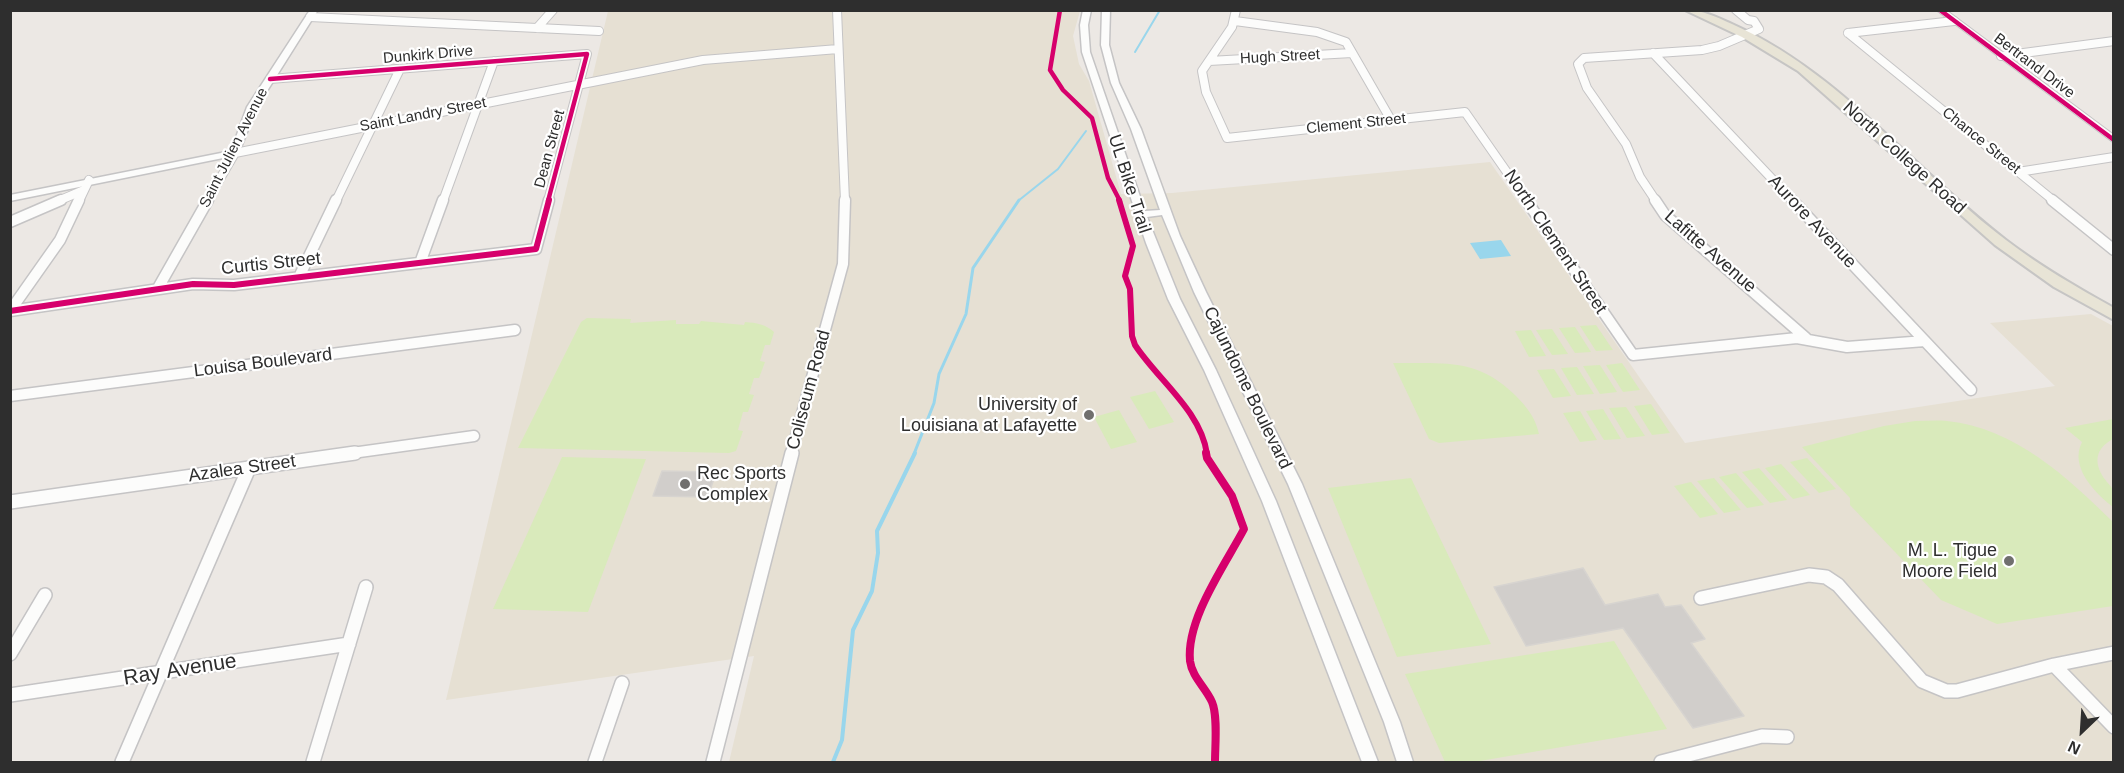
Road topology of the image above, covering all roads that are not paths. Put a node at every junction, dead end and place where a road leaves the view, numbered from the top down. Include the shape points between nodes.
1 (403, 10) edge
2 (552, 10) edge
3 (837, 10) edge
4 (1087, 10) edge
5 (1106, 10) edge
6 (1236, 10) edge
7 (1690, 10) edge
8 (1736, 10) edge
9 (1745, 10) edge
10 (1940, 10) edge
11 (312, 14) edge
12 (392, 21) junction
13 (1235, 21) junction
14 (1754, 21) junction
15 (1954, 21) junction
16 (537, 28) junction
17 (599, 31) dead end
18 (1746, 35) junction
19 (2114, 41) edge
20 (2101, 42) junction
21 (838, 49) junction
22 (2114, 50) edge
23 (1352, 53) junction
24 (1653, 53) junction
25 (587, 54) joint
26 (2001, 56) junction
27 (494, 61) junction
28 (1209, 61) junction
29 (400, 69) junction
30 (1112, 71) junction
31 (1093, 72) junction
32 (270, 79) junction
33 (579, 84) junction
34 (478, 104) junction
35 (1391, 120) junction
36 (373, 125) junction
37 (1477, 129) joint
38 (2114, 140) edge
39 (235, 153) junction
40 (2114, 157) edge
41 (2018, 172) junction
42 (86, 185) junction
43 (10, 198) edge
44 (1166, 212) junction
45 (1141, 215) junction
46 (10, 222) edge
47 (536, 249) joint
48 (2114, 250) edge
49 (420, 263) junction
50 (299, 277) junction
51 (158, 288) junction
52 (11, 311) edge
53 (2114, 315) edge
54 (515, 330) dead end
55 (1806, 338) junction
56 (1924, 341) junction
57 (1971, 390) dead end
58 (10, 396) edge
59 (474, 436) dead end
60 (249, 468) junction
61 (10, 502) edge
62 (366, 587) dead end
63 (45, 595) dead end
64 (1701, 598) dead end
65 (349, 644) junction
66 (2114, 653) edge
67 (10, 654) edge
68 (2054, 665) junction
69 (160, 673) junction
70 (622, 683) dead end
71 (10, 695) edge
72 (2114, 727) edge
73 (1787, 736) dead end
74 (122, 762) edge
75 (313, 762) edge
76 (596, 762) edge
77 (712, 762) edge
78 (1370, 762) edge
79 (1405, 762) edge
80 (1661, 762) edge

1 - 12 street
2 - 16 street
3 - 21 street, Coliseum Road
4 - 31 street, Cajundome Boulevard via 1084,40
5 - 30 street, Cajundome Boulevard via 1106,45
6 - 13 street
7 - 18 main road, North College Road
8 - 14 street
9 - 14 street
10 - 15 main road, Bertrand Drive
11 - 12 street
11 - 32 street, Saint Julien Avenue
12 - 16 street
13 - 23 street via 1317,32 1346,42
13 - 28 street
14 - 18 street via 1759,29
15 - 26 main road, Bertrand Drive
15 - 41 street, Chance Street via 1848,33
16 - 17 street
18 - 24 street via 1708,49
18 - 53 main road, North College Road via 1819,82 2014,253
19 - 20 street
20 - 22 street
20 - 26 street
21 - 33 street, Saint Landry Street via 703,60
21 - 77 street, Coliseum Road via 846,215 843,264
23 - 28 street, Hugh Street
23 - 35 street
24 - 55 street, Lafitte Avenue via 1584,58 1580,61 1587,88 1626,144 1640,177 1665,215
24 - 56 street, Aurore Avenue
25 - 27 street, Dunkirk Drive
25 - 33 street, Dean Street
26 - 38 main road, Bertrand Drive
27 - 29 street, Dunkirk Drive
27 - 34 street
28 - 35 street, Clement Street via 1203,68 1206,92 1227,138
29 - 32 street, Dunkirk Drive
29 - 36 street
30 - 31 street
30 - 44 street, Cajundome Boulevard
31 - 45 street, Cajundome Boulevard
32 - 39 street, Saint Julien Avenue via 252,107
33 - 34 street, Saint Landry Street
33 - 47 street, Dean Street
34 - 36 street, Saint Landry Street
34 - 49 street
35 - 37 street, Clement Street via 1465,112
36 - 39 street, Saint Landry Street
36 - 50 street
37 - 55 street, North Clement Street via 1633,355
39 - 42 street, Saint Landry Street
39 - 51 street, Saint Julien Avenue
40 - 41 street
41 - 48 street, Chance Street
42 - 43 street, Saint Landry Street
42 - 46 street
42 - 52 street via 60,240
44 - 45 street
44 - 79 street, Cajundome Boulevard via 1200,292 1295,484
45 - 78 street, Cajundome Boulevard via 1174,299 1269,501
47 - 49 street, Curtis Street
49 - 50 street, Curtis Street
50 - 51 street, Curtis Street
51 - 52 street, Curtis Street
54 - 58 street, Louisa Boulevard
55 - 56 street via 1848,347
56 - 57 street, Aurore Avenue
59 - 60 street, Azalea Street
60 - 61 street, Azalea Street
60 - 69 street
62 - 65 street
63 - 67 street
64 - 68 street via 1809,575 1827,577 1922,681 1946,691
65 - 69 street, Ray Avenue
65 - 75 street
66 - 68 street
68 - 72 street
69 - 71 street, Ray Avenue
69 - 74 street
70 - 76 street
73 - 80 street via 1762,736

